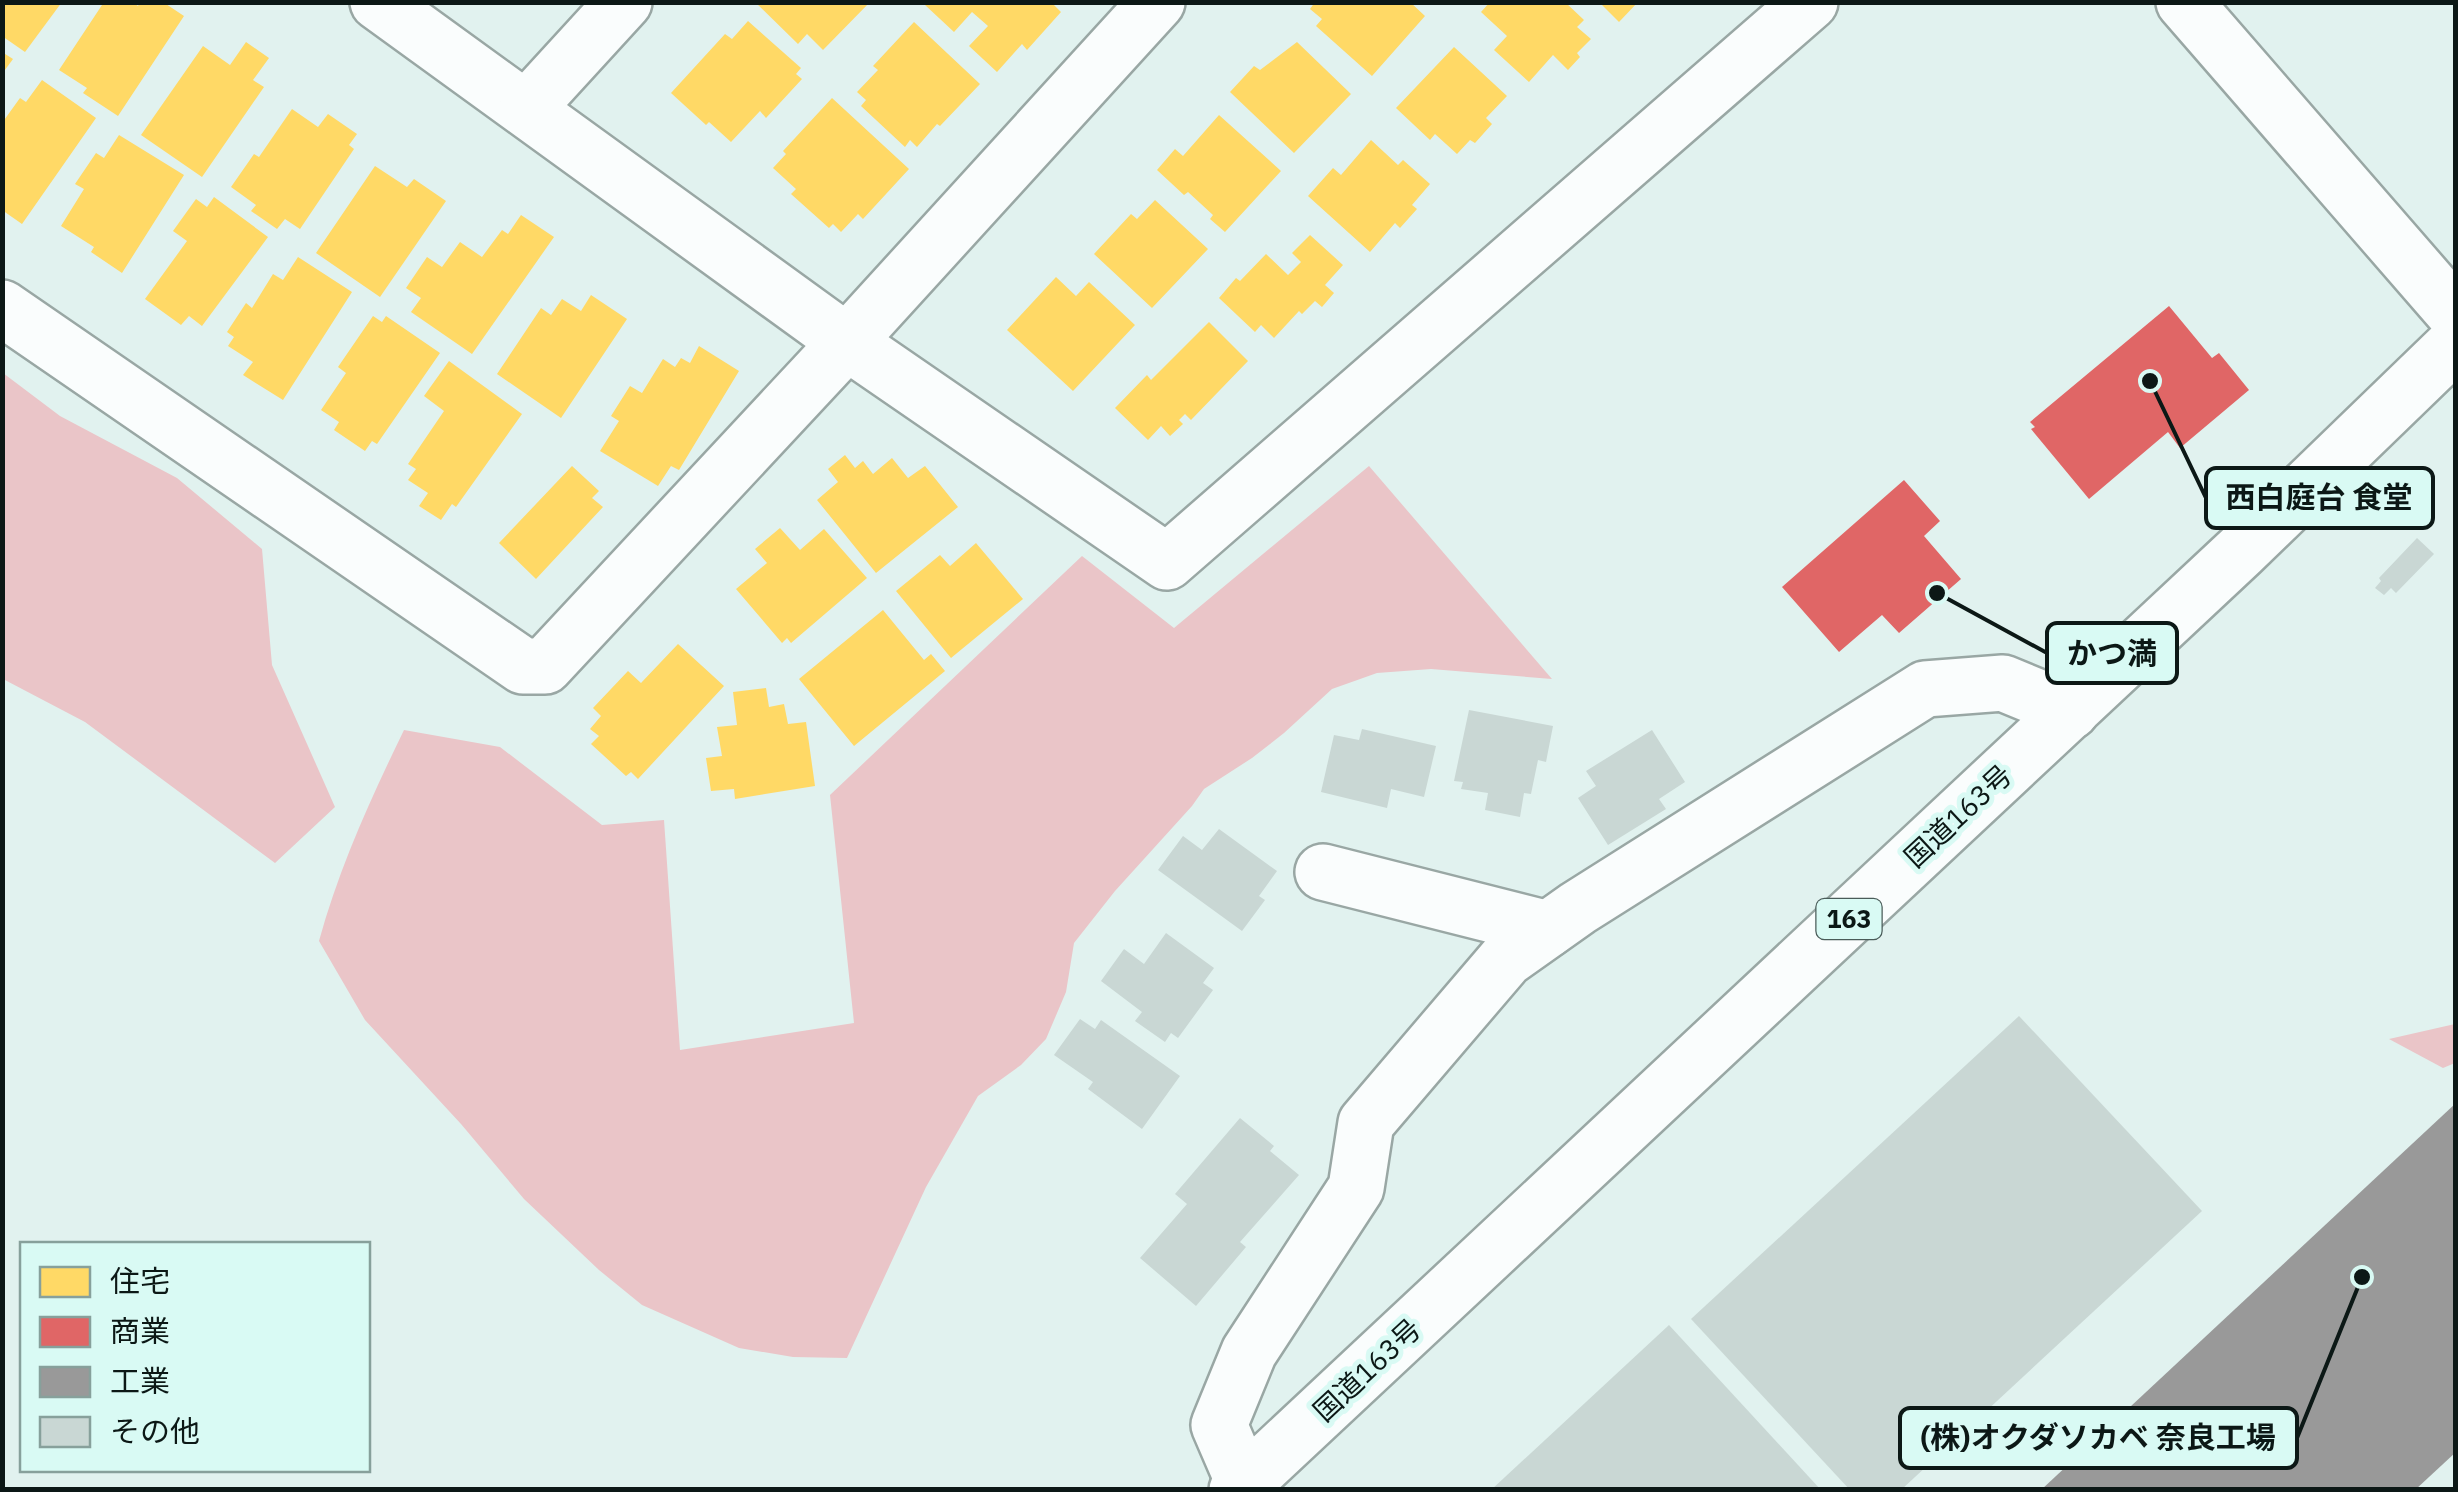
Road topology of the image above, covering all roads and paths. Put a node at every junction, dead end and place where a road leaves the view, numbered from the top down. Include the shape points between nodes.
1 (378, 2) edge
2 (624, 2) edge
3 (1157, 2) edge
4 (1810, 2) edge
5 (2184, 2) edge
6 (527, 108) junction
7 (2, 308) edge
8 (2456, 315) edge
9 (847, 342) junction
10 (2456, 344) edge
11 (2071, 711) junction
12 (1323, 872) dead end
13 (1548, 929) junction
14 (1241, 1486) edge

1 - 6 main road
2 - 6 main road
3 - 9 main road
4 - 9 main road via 1167,562
5 - 8 main road
6 - 9 main road
7 - 9 main road via 523,666 544,666
10 - 11 main road, 国道163号 / 163
11 - 13 main road via 2003,683 1925,690
11 - 14 main road, 国道163号 / 163
12 - 13 main road
13 - 14 main road via 1506,959 1366,1123 1356,1188 1249,1352 1218,1425

